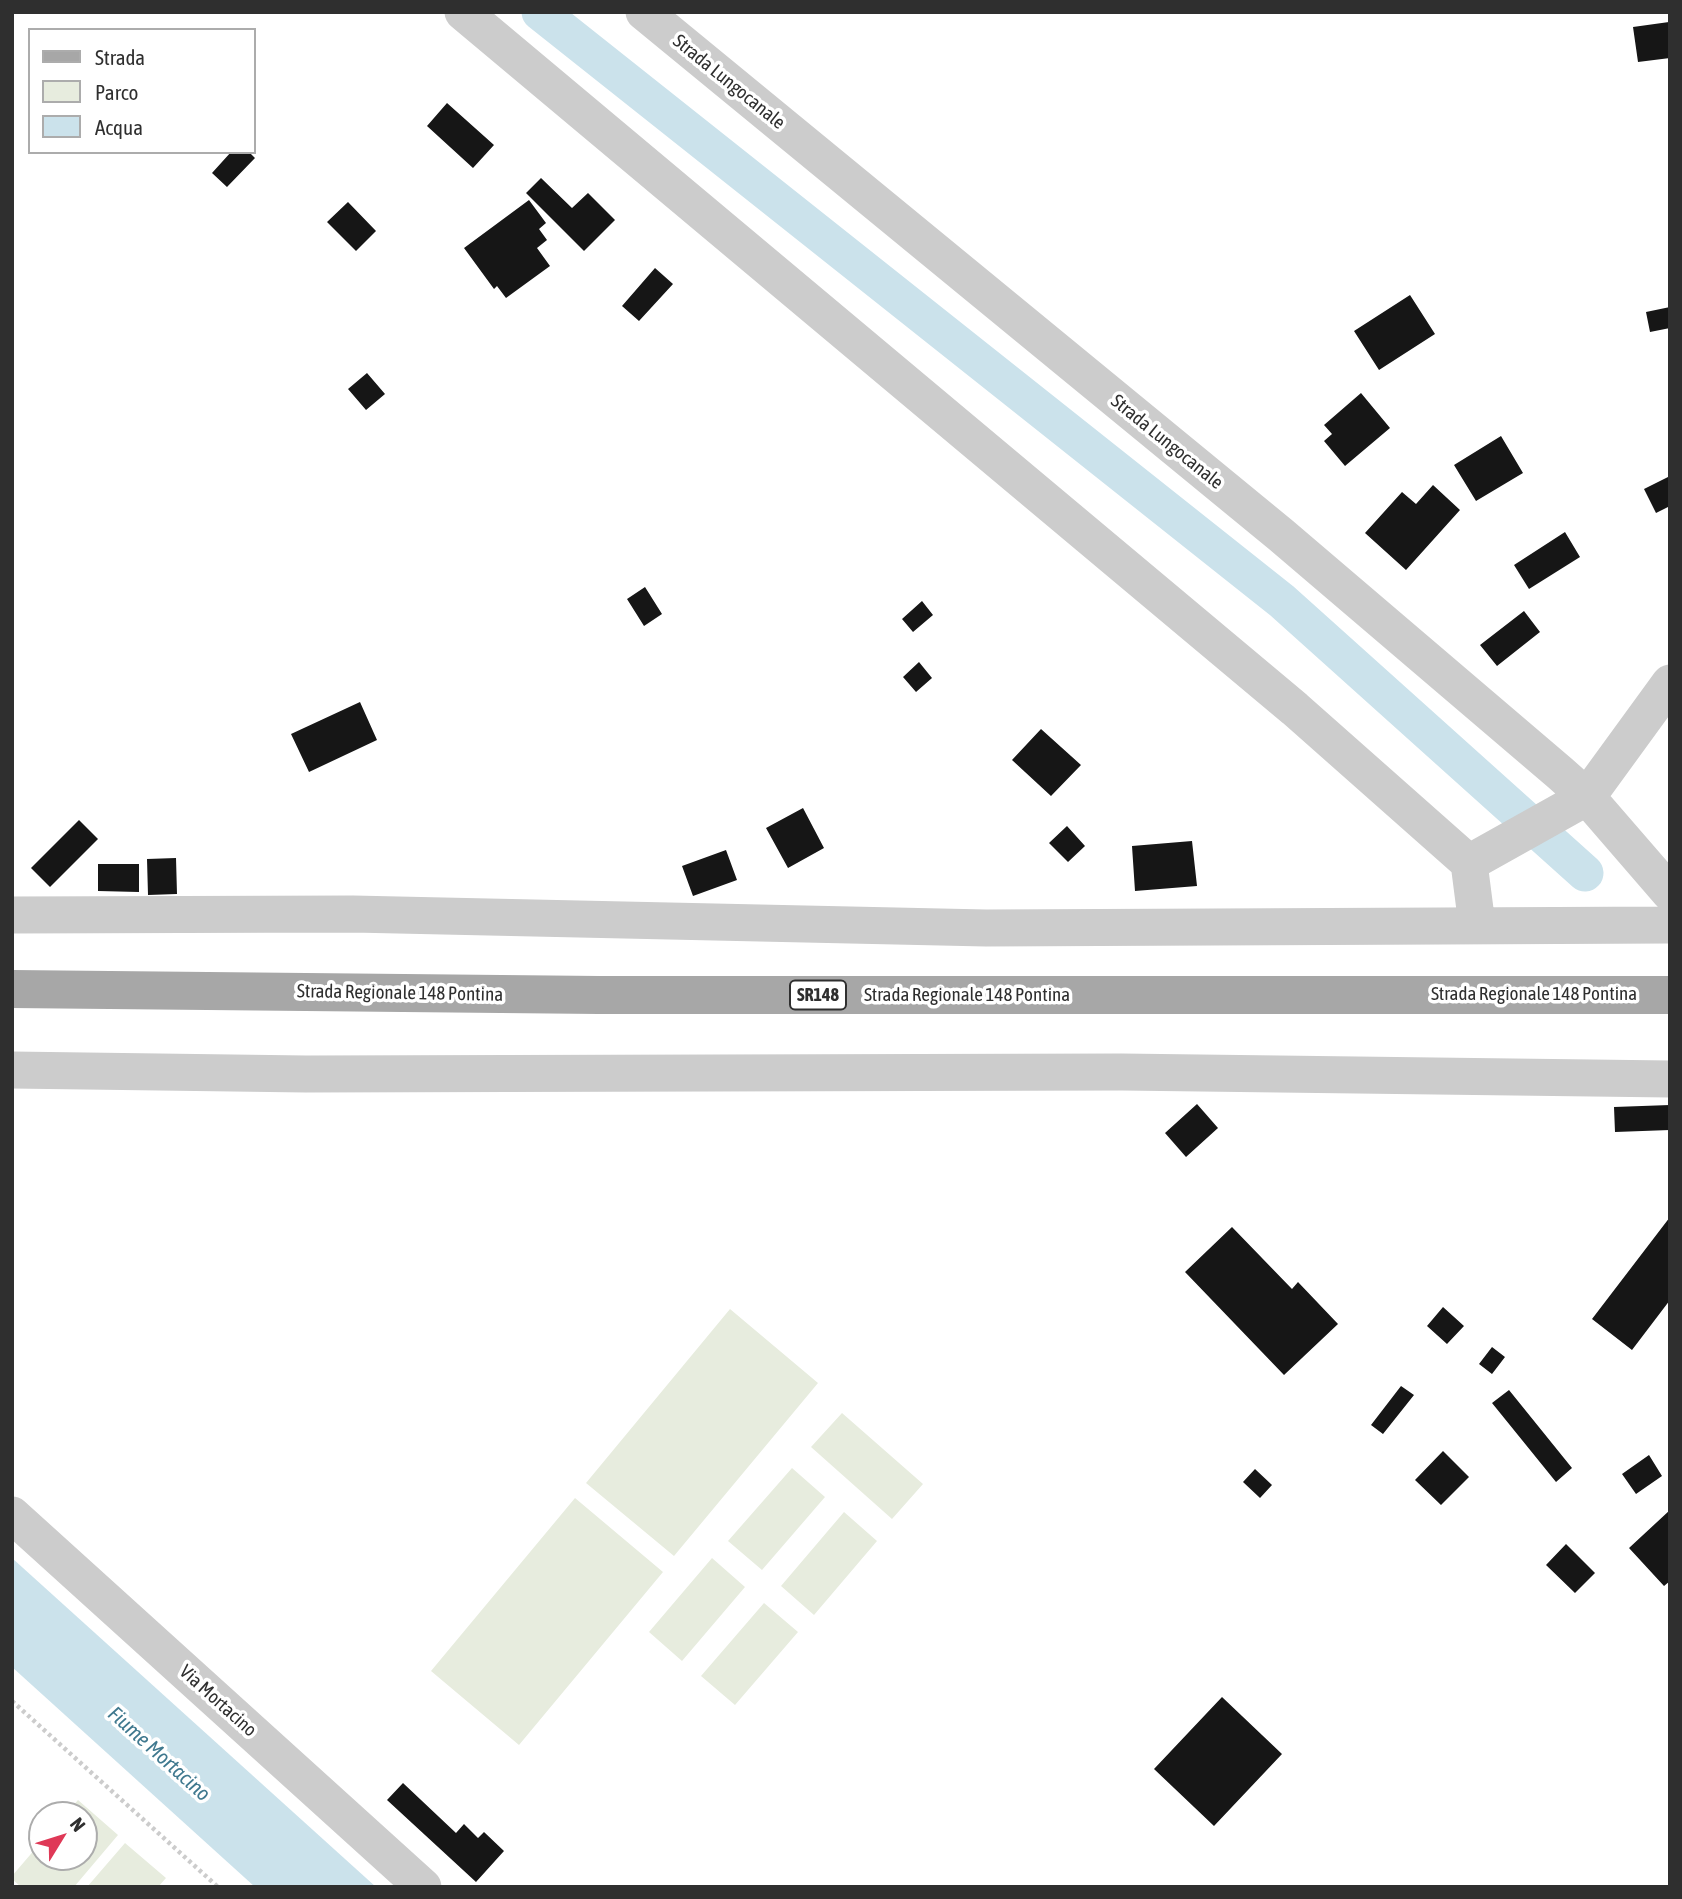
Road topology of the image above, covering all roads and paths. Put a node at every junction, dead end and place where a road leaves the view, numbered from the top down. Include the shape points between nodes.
1 (463, 12) edge
2 (644, 12) edge
3 (1670, 683) edge
4 (1587, 797) junction
5 (1469, 863) junction
6 (1670, 893) edge
7 (12, 915) edge
8 (1477, 925) junction
9 (1670, 925) edge
10 (1670, 988) edge
11 (12, 989) edge
12 (1624, 994) junction
13 (1670, 995) edge
14 (12, 1070) edge
15 (1670, 1079) edge
16 (12, 1515) edge
17 (12, 1701) edge
18 (218, 1887) edge
19 (423, 1887) edge

1 - 5 street via 1284,700
2 - 4 street, Strada Lungocanale via 1270,526
3 - 4 street
4 - 5 street
4 - 6 street, Strada Lungocanale
5 - 8 street
7 - 8 street via 367,915 986,928
8 - 9 street
10 - 12 main road
11 - 12 main road, Strada Regionale 148 Pontina / SR148 via 599,995
12 - 13 main road, Strada Regionale 148 Pontina / SR148
14 - 15 street via 1122,1072
16 - 19 street, Via Mortacino
17 - 18 path

